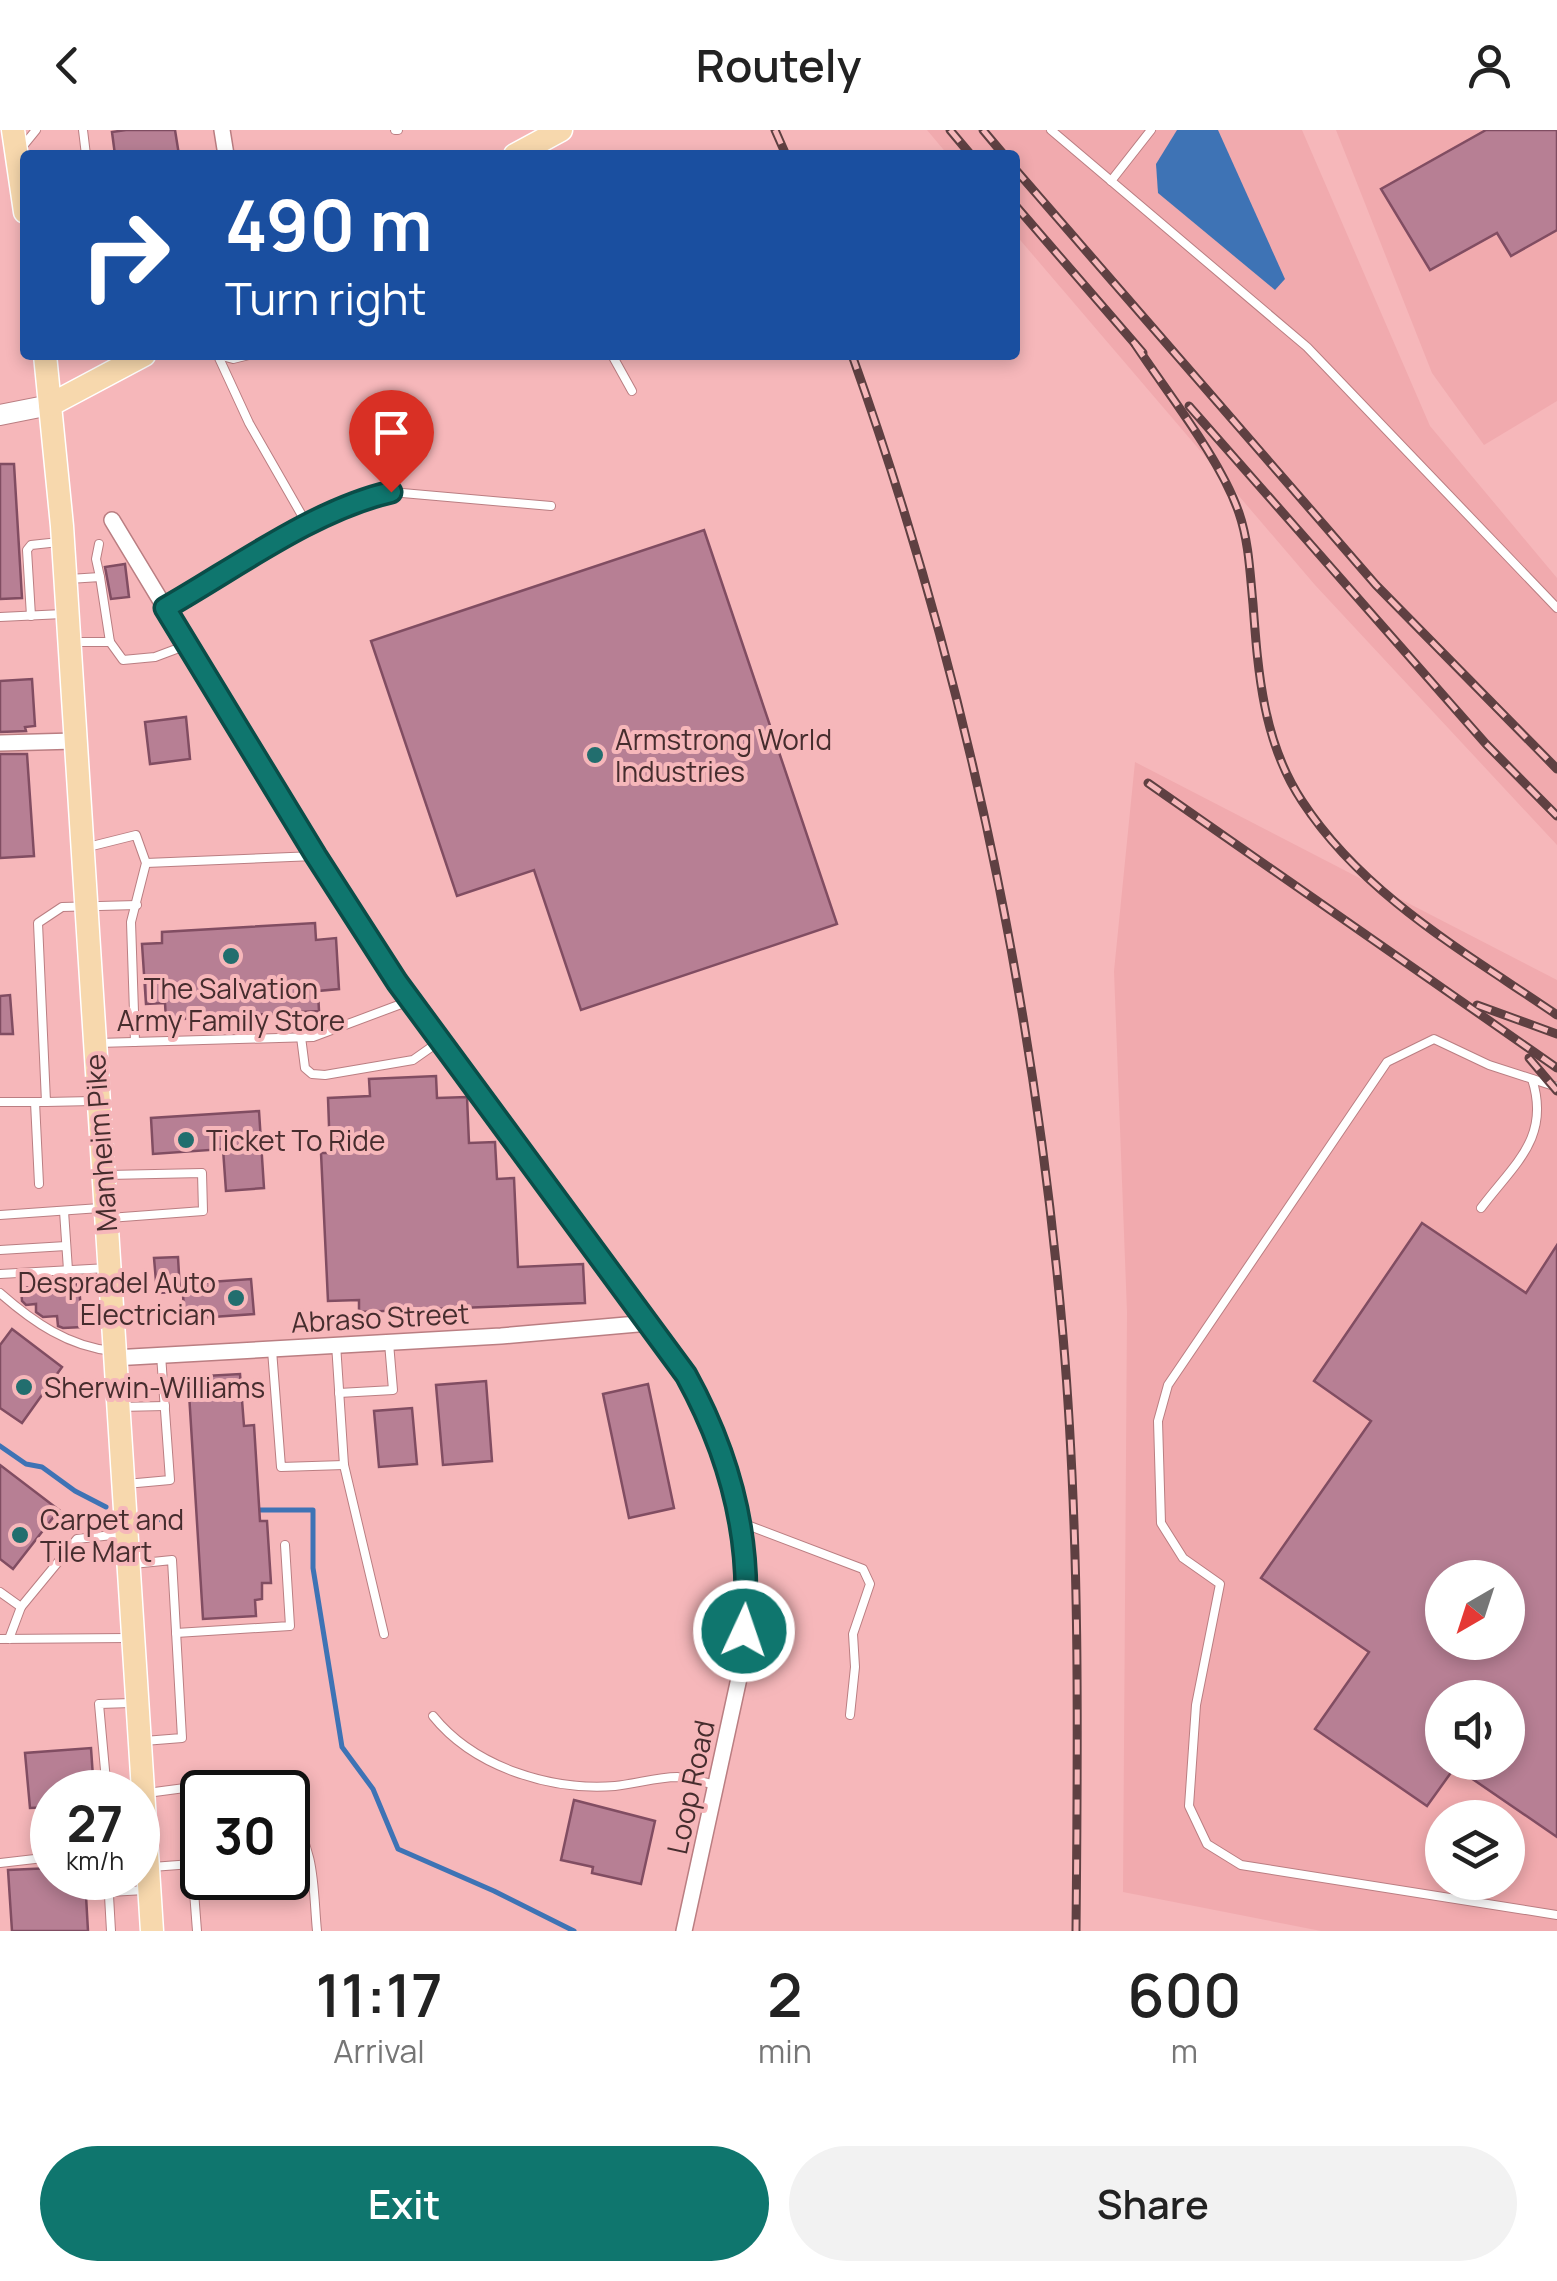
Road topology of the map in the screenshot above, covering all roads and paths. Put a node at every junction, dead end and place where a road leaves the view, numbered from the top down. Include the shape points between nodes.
1 (36, 130) edge
2 (562, 130) edge
3 (1051, 130) edge
4 (1151, 130) edge
5 (524, 150) edge
6 (12, 158) edge
7 (1111, 181) junction
8 (20, 191) edge
9 (46, 360) edge
10 (135, 360) edge
11 (221, 360) edge
12 (615, 360) edge
13 (632, 391) dead end
14 (50, 405) junction
15 (0, 415) edge
16 (550, 506) dead end
17 (112, 520) dead end
18 (308, 526) junction
19 (63, 542) junction
20 (98, 544) dead end
21 (100, 577) junction
22 (65, 579) junction
23 (165, 608) junction
24 (1557, 608) edge
25 (67, 614) junction
26 (31, 616) junction
27 (0, 617) edge
28 (69, 642) junction
29 (110, 642) junction
30 (187, 645) junction
31 (75, 742) junction
32 (0, 743) edge
33 (82, 848) junction
34 (316, 856) junction
35 (146, 864) junction
36 (85, 904) junction
37 (137, 905) junction
38 (412, 1000) junction
39 (301, 1037) junction
40 (442, 1040) junction
41 (135, 1042) junction
42 (94, 1043) junction
43 (1532, 1079) junction
44 (1557, 1087) edge
45 (98, 1101) junction
46 (0, 1102) edge
47 (34, 1102) junction
48 (46, 1102) junction
49 (102, 1175) junction
50 (39, 1184) dead end
51 (1481, 1208) dead end
52 (64, 1211) junction
53 (104, 1213) junction
54 (0, 1215) edge
55 (66, 1246) junction
56 (0, 1250) edge
57 (108, 1268) junction
58 (68, 1270) junction
59 (0, 1274) edge
60 (0, 1292) edge
61 (649, 1323) junction
62 (389, 1342) junction
63 (336, 1344) junction
64 (272, 1348) junction
65 (113, 1354) junction
66 (162, 1355) junction
67 (339, 1393) junction
68 (165, 1406) junction
69 (116, 1407) junction
70 (344, 1465) junction
71 (122, 1485) junction
72 (741, 1523) junction
73 (125, 1534) junction
74 (285, 1546) dead end
75 (128, 1565) junction
76 (0, 1592) edge
77 (21, 1607) junction
78 (176, 1633) junction
79 (384, 1634) dead end
80 (132, 1638) junction
81 (5, 1639) edge
82 (137, 1702) junction
83 (850, 1715) dead end
84 (432, 1716) dead end
85 (139, 1741) junction
86 (106, 1770) edge
87 (140, 1770) edge
88 (716, 1785) junction
89 (310, 1858) edge
90 (30, 1859) edge
91 (0, 1863) edge
92 (109, 1900) edge
93 (150, 1900) edge
94 (195, 1900) edge
95 (1557, 1915) edge
96 (111, 1931) edge
97 (152, 1931) edge
98 (197, 1931) edge
99 (317, 1931) edge
100 (684, 1931) edge

1 - 6 lane
2 - 5 main road
3 - 7 lane
4 - 7 lane
6 - 8 main road
7 - 24 lane via 1307,347
9 - 14 main road, Manheim Pike
10 - 14 main road
11 - 18 lane
12 - 13 lane
14 - 15 main road
14 - 19 main road, Manheim Pike
16 - 18 lane via 391,492
17 - 23 street, Loop Road
18 - 23 lane
19 - 22 main road, Manheim Pike
19 - 26 lane via 26,550
20 - 21 lane
21 - 22 lane
21 - 29 lane
22 - 25 main road, Manheim Pike
23 - 30 street, Loop Road
25 - 26 lane
25 - 28 main road, Manheim Pike
26 - 27 lane
28 - 29 lane
28 - 31 main road, Manheim Pike
29 - 30 lane via 123,660 155,658
30 - 34 street, Loop Road
31 - 32 street
31 - 33 main road, Manheim Pike
33 - 35 lane via 136,835
33 - 36 main road, Manheim Pike
34 - 35 lane
34 - 38 street, Loop Road
35 - 37 lane
36 - 37 lane
36 - 42 main road, Manheim Pike
36 - 48 lane via 38,923
37 - 41 lane via 131,922
38 - 39 lane via 362,1022
38 - 40 street, Loop Road
39 - 40 lane via 312,1074 413,1060
39 - 41 lane
40 - 61 street, Loop Road
41 - 42 lane
42 - 45 main road, Manheim Pike
43 - 44 lane
43 - 51 lane via 1538,1127
43 - 95 lane via 1434,1039 1387,1062 1168,1386 1158,1422 1161,1524 1183,1558 1220,1584 1196,1705 1189,1806 1208,1844 1242,1865
45 - 48 lane
45 - 49 main road, Manheim Pike
46 - 47 lane
47 - 48 lane
47 - 50 lane
49 - 53 main road, Manheim Pike
49 - 53 lane via 202,1172 203,1210
52 - 53 lane
52 - 54 lane
52 - 55 lane
53 - 57 main road, Manheim Pike
55 - 56 lane
55 - 58 lane
57 - 58 lane
57 - 65 main road, Manheim Pike
58 - 59 lane
60 - 65 lane via 55,1334
61 - 62 street, Abraso Street
61 - 72 street, Loop Road via 708,1418
62 - 63 street, Abraso Street
62 - 67 lane via 393,1390
63 - 64 street, Abraso Street
63 - 67 lane
64 - 66 street, Abraso Street
64 - 70 lane via 282,1467
65 - 66 street, Abraso Street
65 - 69 main road, Manheim Pike
66 - 68 lane
67 - 70 lane
68 - 69 lane
68 - 71 lane via 170,1480
69 - 71 main road, Manheim Pike
70 - 79 lane
71 - 73 main road, Manheim Pike
72 - 83 lane via 863,1569 870,1584 853,1634
72 - 88 street, Loop Road via 748,1592 741,1669
73 - 75 main road, Manheim Pike
73 - 77 lane via 78,1540
74 - 78 lane via 290,1626
75 - 78 lane via 172,1560
75 - 80 main road, Manheim Pike
76 - 77 lane
77 - 81 lane
78 - 85 lane via 182,1738
80 - 81 lane
80 - 82 main road, Manheim Pike
82 - 85 main road, Manheim Pike
82 - 86 lane via 99,1704
84 - 88 lane via 467,1750 539,1777 613,1786 679,1777
85 - 87 main road, Manheim Pike
88 - 100 street, Loop Road
89 - 99 lane
90 - 91 lane
92 - 96 lane
93 - 97 main road, Manheim Pike
94 - 98 lane

